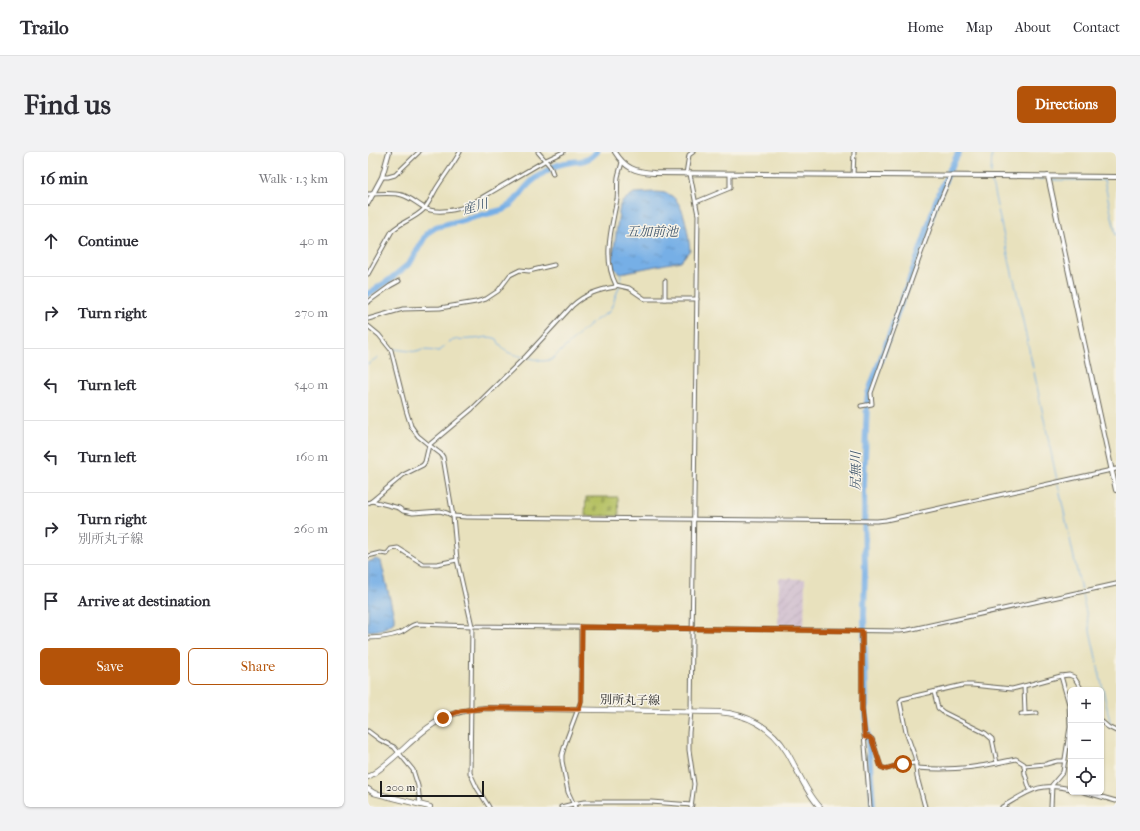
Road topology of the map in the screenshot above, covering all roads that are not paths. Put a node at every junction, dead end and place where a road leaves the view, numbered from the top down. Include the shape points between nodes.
1 (389, 152) edge
2 (420, 152) edge
3 (460, 152) edge
4 (538, 152) edge
5 (563, 152) edge
6 (615, 152) edge
7 (692, 152) edge
8 (854, 152) edge
9 (546, 160) junction
10 (622, 162) junction
11 (554, 174) dead end
12 (688, 174) junction
13 (730, 174) junction
14 (853, 175) junction
15 (950, 176) junction
16 (1048, 176) junction
17 (382, 177) junction
18 (1116, 177) edge
19 (368, 194) edge
20 (374, 194) junction
21 (696, 202) junction
22 (368, 203) edge
23 (425, 209) junction
24 (554, 265) dead end
25 (368, 274) edge
26 (399, 281) dead end
27 (665, 281) dead end
28 (616, 285) junction
29 (666, 299) junction
30 (697, 299) junction
31 (368, 302) edge
32 (368, 319) edge
33 (368, 326) edge
34 (862, 406) dead end
35 (429, 445) junction
36 (1114, 469) edge
37 (1116, 490) edge
38 (370, 502) edge
39 (453, 516) junction
40 (693, 519) junction
41 (368, 556) edge
42 (457, 560) junction
43 (1116, 584) edge
44 (472, 626) junction
45 (582, 627) junction
46 (692, 628) junction
47 (862, 631) junction
48 (368, 638) edge
49 (1061, 676) junction
50 (1024, 686) junction
51 (1080, 687) edge
52 (934, 692) junction
53 (471, 709) junction
54 (579, 709) junction
55 (691, 711) junction
56 (1037, 713) dead end
57 (1021, 714) dead end
58 (1026, 714) junction
59 (1103, 723) edge
60 (368, 731) edge
61 (1116, 731) edge
62 (866, 737) junction
63 (399, 753) junction
64 (1065, 761) junction
65 (916, 763) junction
66 (997, 763) junction
67 (1024, 766) junction
68 (916, 768) junction
69 (368, 777) edge
70 (1052, 785) junction
71 (1068, 788) edge
72 (368, 789) edge
73 (1030, 790) junction
74 (1096, 795) edge
75 (1116, 800) edge
76 (420, 805) junction
77 (574, 805) edge
78 (691, 806) edge
79 (430, 807) edge
80 (489, 807) edge
81 (560, 807) edge
82 (820, 807) edge
83 (870, 807) edge
84 (925, 807) edge
85 (1002, 807) edge
86 (1051, 807) edge

1 - 17 main road
2 - 17 street via 395,175
3 - 23 street
4 - 9 street
5 - 9 street
6 - 10 main road
7 - 12 street via 687,166
8 - 14 street
9 - 11 street
9 - 23 street via 464,208 445,211
10 - 12 main road via 637,171
10 - 28 street via 609,252 610,269
12 - 13 main road
12 - 21 street
13 - 14 main road
13 - 21 street via 730,188
14 - 15 main road
15 - 16 main road
15 - 34 street via 871,393 872,404
16 - 18 main road
16 - 36 main road
17 - 20 main road
19 - 20 street
20 - 22 main road
20 - 23 street via 403,195
21 - 30 street
23 - 25 street via 392,231
24 - 32 street via 529,271 520,270 510,275 498,291 476,302 440,308 402,310
26 - 31 street
27 - 29 street
28 - 29 street via 629,288 645,299
28 - 35 street via 592,292 580,299 521,362 472,409
29 - 30 street
30 - 40 street
33 - 35 street via 391,350 411,426
35 - 38 street via 423,465 403,475
35 - 39 street via 443,457
36 - 37 main road
36 - 40 street via 886,520
38 - 39 street via 413,513 440,511
39 - 40 street
39 - 42 street
40 - 46 street
41 - 42 street via 388,554 391,549 398,548 423,564
42 - 44 street
43 - 47 street via 908,630
44 - 45 street
44 - 48 street via 413,625 399,633
44 - 53 street
45 - 46 street
45 - 54 street via 582,689
46 - 47 street
46 - 55 street
47 - 62 street via 862,709
49 - 50 street
49 - 51 street via 1074,677
49 - 64 street via 1069,704 1070,727
50 - 52 street via 1012,689 967,685
50 - 58 street
52 - 65 street via 902,699 900,702
52 - 66 street via 938,708 943,712 991,737
53 - 54 main road, 別所丸子線
53 - 63 main road, 別所丸子線 via 443,718
53 - 80 street via 471,775
54 - 55 main road, 別所丸子線
54 - 77 street via 562,755 568,792
55 - 78 street via 689,750 694,784
55 - 82 main road, 別所丸子線 via 729,712 765,727 787,752 806,789
56 - 58 street
57 - 58 street
59 - 61 street
60 - 63 street
62 - 65 street via 872,740 881,767 886,769
62 - 83 street
63 - 69 main road, 別所丸子線
63 - 76 street via 413,770
64 - 67 street
64 - 70 street via 1063,772
65 - 68 street
66 - 67 street via 1016,758
66 - 68 street via 936,770
67 - 73 street
68 - 84 street
70 - 71 street
70 - 73 street
70 - 86 street
72 - 76 main road via 374,793
73 - 85 street
74 - 75 street
76 - 79 main road
77 - 78 street via 584,802 651,802
77 - 81 street

